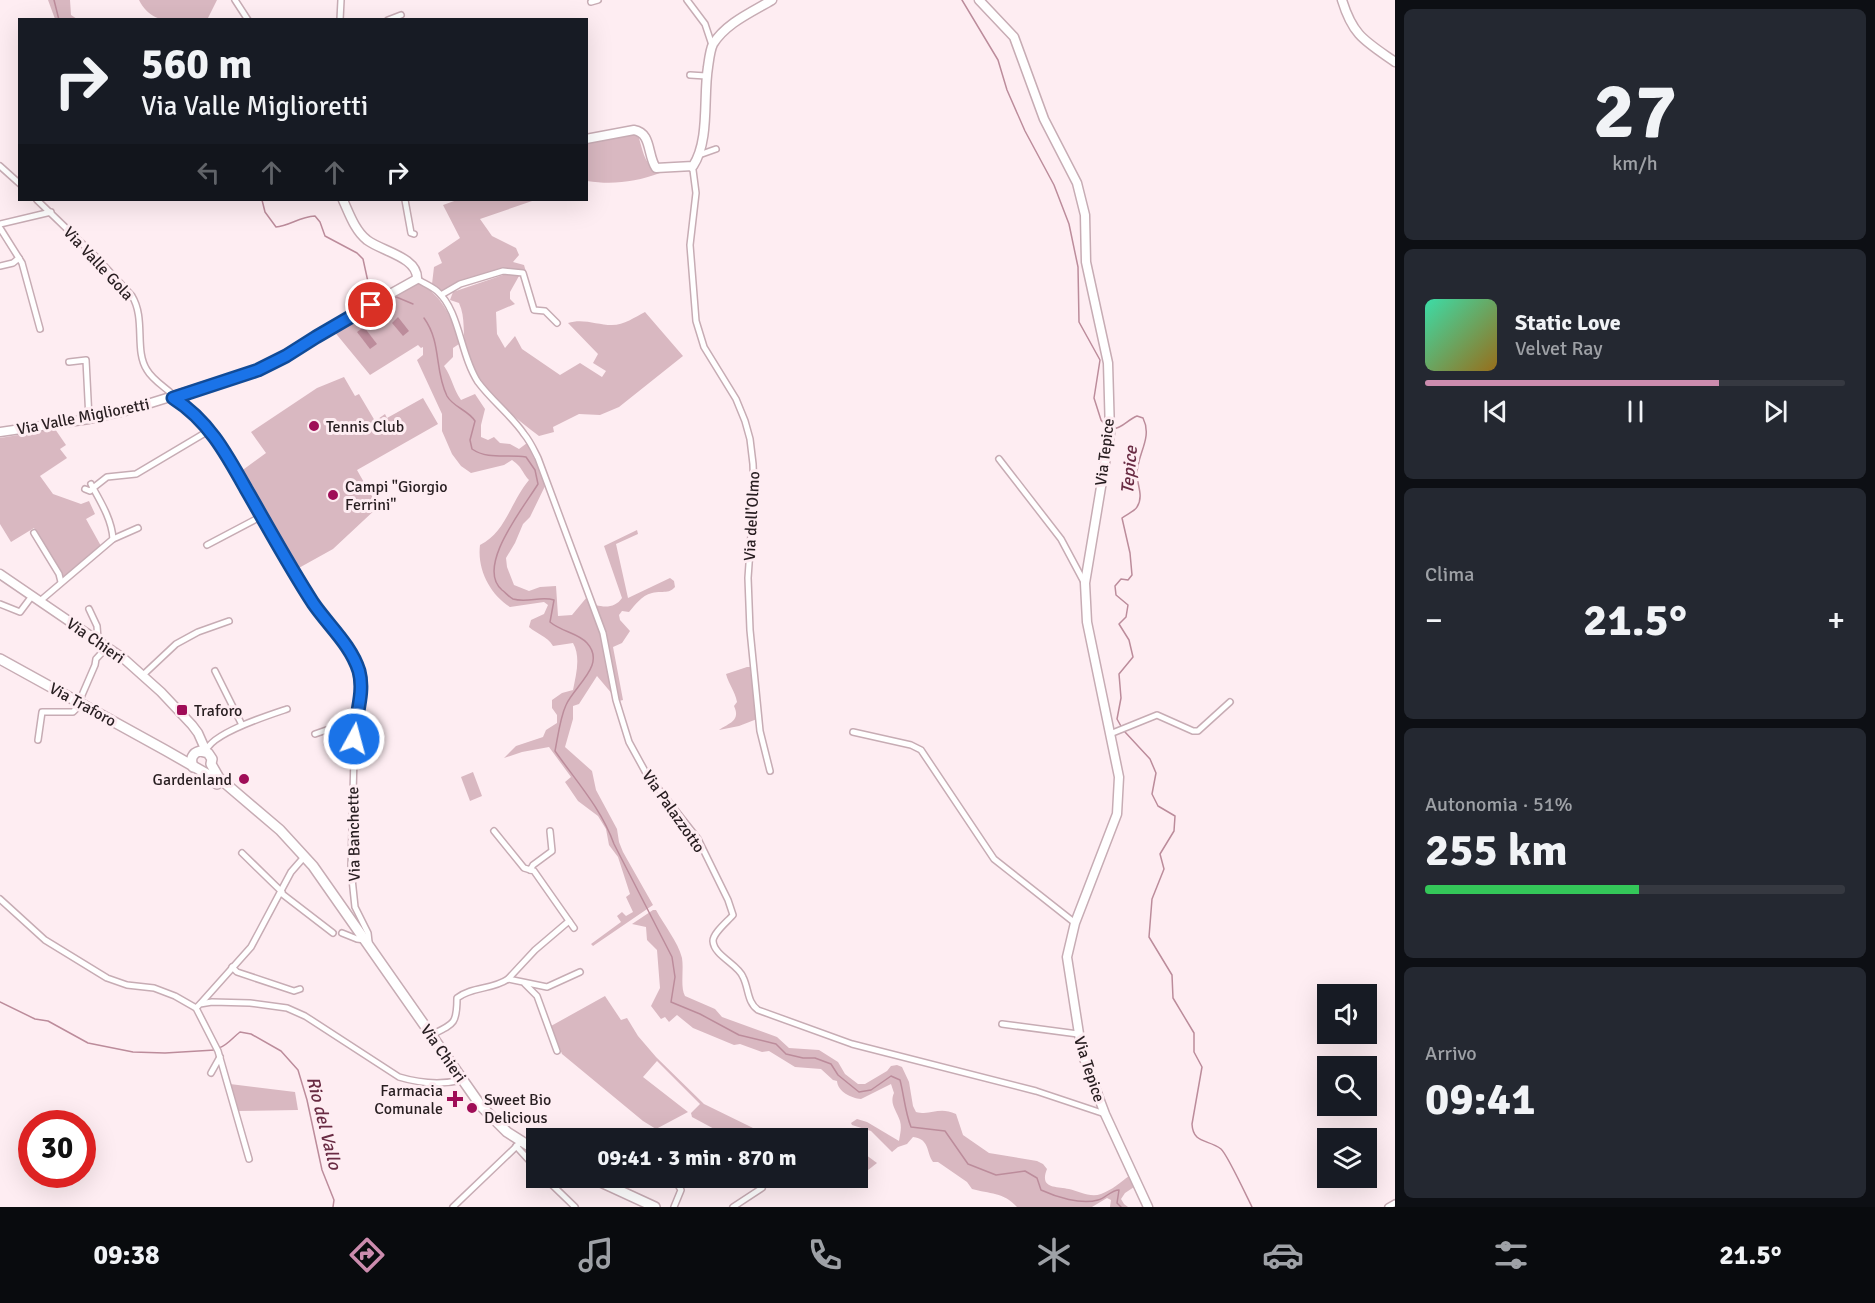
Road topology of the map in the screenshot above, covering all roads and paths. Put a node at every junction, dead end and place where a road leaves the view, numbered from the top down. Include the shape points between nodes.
1 (235, 0) edge
2 (341, 0) edge
3 (687, 0) edge
4 (772, 0) edge
5 (979, 0) edge
6 (1342, 0) edge
7 (401, 15) dead end
8 (247, 18) edge
9 (340, 18) edge
10 (393, 18) edge
11 (712, 45) junction
12 (1395, 62) edge
13 (690, 75) dead end
14 (706, 76) junction
15 (588, 139) edge
16 (716, 149) dead end
17 (699, 155) junction
18 (0, 166) edge
19 (690, 167) junction
20 (18, 182) edge
21 (38, 201) edge
22 (343, 201) edge
23 (405, 201) edge
24 (51, 212) junction
25 (0, 226) edge
26 (414, 234) dead end
27 (19, 258) junction
28 (0, 266) edge
29 (417, 279) junction
30 (441, 296) junction
31 (557, 322) dead end
32 (40, 329) dead end
33 (69, 362) dead end
34 (173, 398) junction
35 (88, 418) junction
36 (210, 430) junction
37 (0, 432) edge
38 (999, 459) dead end
39 (92, 486) junction
40 (85, 489) dead end
41 (262, 516) junction
42 (138, 528) dead end
43 (34, 533) dead end
44 (113, 539) junction
45 (207, 545) dead end
46 (0, 574) edge
47 (61, 582) junction
48 (1085, 583) junction
49 (36, 599) junction
50 (0, 604) edge
51 (89, 609) dead end
52 (229, 621) dead end
53 (98, 639) junction
54 (108, 646) junction
55 (0, 659) edge
56 (215, 670) dead end
57 (143, 675) junction
58 (80, 702) junction
59 (1230, 702) dead end
60 (287, 709) dead end
61 (355, 720) junction
62 (242, 725) junction
63 (853, 732) dead end
64 (315, 734) dead end
65 (1110, 734) junction
66 (38, 740) dead end
67 (165, 750) junction
68 (203, 755) junction
69 (197, 769) junction
70 (770, 771) dead end
71 (252, 806) junction
72 (494, 831) dead end
73 (550, 831) dead end
74 (242, 853) dead end
75 (305, 856) junction
76 (530, 870) junction
77 (281, 892) junction
78 (0, 900) edge
79 (569, 921) junction
80 (1075, 923) junction
81 (574, 928) dead end
82 (333, 933) dead end
83 (342, 933) dead end
84 (368, 943) junction
85 (232, 967) junction
86 (580, 972) dead end
87 (508, 979) junction
88 (524, 982) junction
89 (300, 989) dead end
90 (198, 1006) junction
91 (1002, 1024) dead end
92 (1078, 1034) junction
93 (431, 1035) junction
94 (557, 1051) dead end
95 (220, 1057) junction
96 (211, 1072) dead end
97 (462, 1080) junction
98 (1106, 1114) junction
99 (519, 1144) junction
100 (526, 1147) edge
101 (526, 1154) edge
102 (249, 1159) dead end
103 (555, 1188) edge
104 (614, 1188) edge
105 (680, 1188) edge
106 (762, 1188) edge
107 (1395, 1203) edge
108 (453, 1207) edge
109 (575, 1207) edge
110 (655, 1207) edge
111 (674, 1207) edge
112 (733, 1207) edge
113 (1148, 1207) edge
114 (1388, 1207) edge

1 - 8 street
2 - 9 street
3 - 11 street via 705,24
4 - 11 street via 733,24
5 - 48 street, Via Tepice via 1014,37 1044,119 1077,183 1085,215 1086,262 1108,363 1110,421
6 - 12 street via 1358,36
7 - 10 street
11 - 14 street
13 - 14 street
14 - 17 street
15 - 19 street via 640,131 646,137 656,168
16 - 17 street
17 - 19 street
18 - 20 street
19 - 70 street, Via dell'Olmo via 696,193 690,245 696,321 704,347 736,399 751,448 755,483 748,578 750,630 760,731
21 - 24 street, Via Valle Gola
22 - 29 street via 366,239 400,255 415,270
23 - 26 street
24 - 25 street
24 - 34 street, Via Valle Gola via 136,304 146,369
25 - 27 street
27 - 28 street
27 - 32 street
29 - 30 street, Via Palazzotto
29 - 34 street, Via Valle Miglioretti via 277,361
30 - 31 street via 460,284 503,271 523,273 534,310 545,311
30 - 98 street, Via Palazzotto via 457,325 473,374 524,434 538,458 603,633 616,700 629,741 646,773 698,839 728,900 733,915 713,942 740,971 752,1006 852,1044 1036,1091
33 - 35 street via 86,360
34 - 35 street, Via Valle Miglioretti
34 - 36 street, Via Banchette
35 - 37 street, Via Valle Miglioretti
36 - 39 street via 136,474 106,477
36 - 41 street, Via Banchette
38 - 48 street via 1061,539
39 - 40 street via 90,491
39 - 44 street via 101,500
41 - 45 street
41 - 61 street, Via Banchette via 358,669 362,690
42 - 44 street
43 - 47 street
44 - 47 street
46 - 49 street, Via Chieri
47 - 49 street
48 - 65 street, Via Tepice via 1088,622
49 - 50 street via 20,612
49 - 53 street, Via Chieri
51 - 53 street via 98,626
52 - 57 street via 177,644
53 - 54 street, Via Chieri
54 - 57 street, Via Chieri
54 - 58 street via 96,658
55 - 58 main road, Via Traforo
56 - 62 street
57 - 68 street, Via Chieri via 197,731
58 - 66 street via 73,712 42,712
58 - 67 main road, Via Traforo
59 - 65 street via 1198,731 1157,715
60 - 62 street
61 - 64 street
61 - 84 street, Via Banchette via 351,869 355,907 368,933
62 - 68 street via 207,747
63 - 80 street via 921,750 994,859
65 - 80 street, Via Tepice via 1119,777 1117,814
67 - 68 main road, Via Traforo
67 - 69 main road, Via Traforo
68 - 69 main road via 191,759
68 - 69 main road via 207,770
68 - 71 main road, Via Chieri via 219,778
69 - 71 main road, Via Chieri
71 - 75 main road, Via Chieri
72 - 76 street
73 - 76 street via 552,851
74 - 77 street
75 - 77 street
75 - 84 main road, Via Chieri
76 - 79 street
77 - 82 street
77 - 85 street via 251,947
78 - 90 street via 45,940 107,978 154,988
79 - 81 street
79 - 87 street
80 - 92 street, Via Tepice via 1067,957
83 - 84 street
84 - 93 main road, Via Chieri
85 - 89 street via 294,991
85 - 90 street
86 - 88 street via 547,987
87 - 88 street
87 - 93 street via 466,990 458,998 455,1021
88 - 94 street via 537,996
90 - 95 street
90 - 97 street via 212,1002 287,1008 399,1077 449,1083
91 - 92 street
92 - 98 street, Via Tepice
93 - 97 main road, Via Chieri
95 - 96 street
95 - 102 street
97 - 99 main road, Via Chieri via 481,1106
98 - 113 street, Via Tepice
99 - 100 main road, Via Chieri
99 - 101 street
99 - 108 street
103 - 109 street
104 - 110 main road
105 - 111 street
106 - 112 street
107 - 114 street

